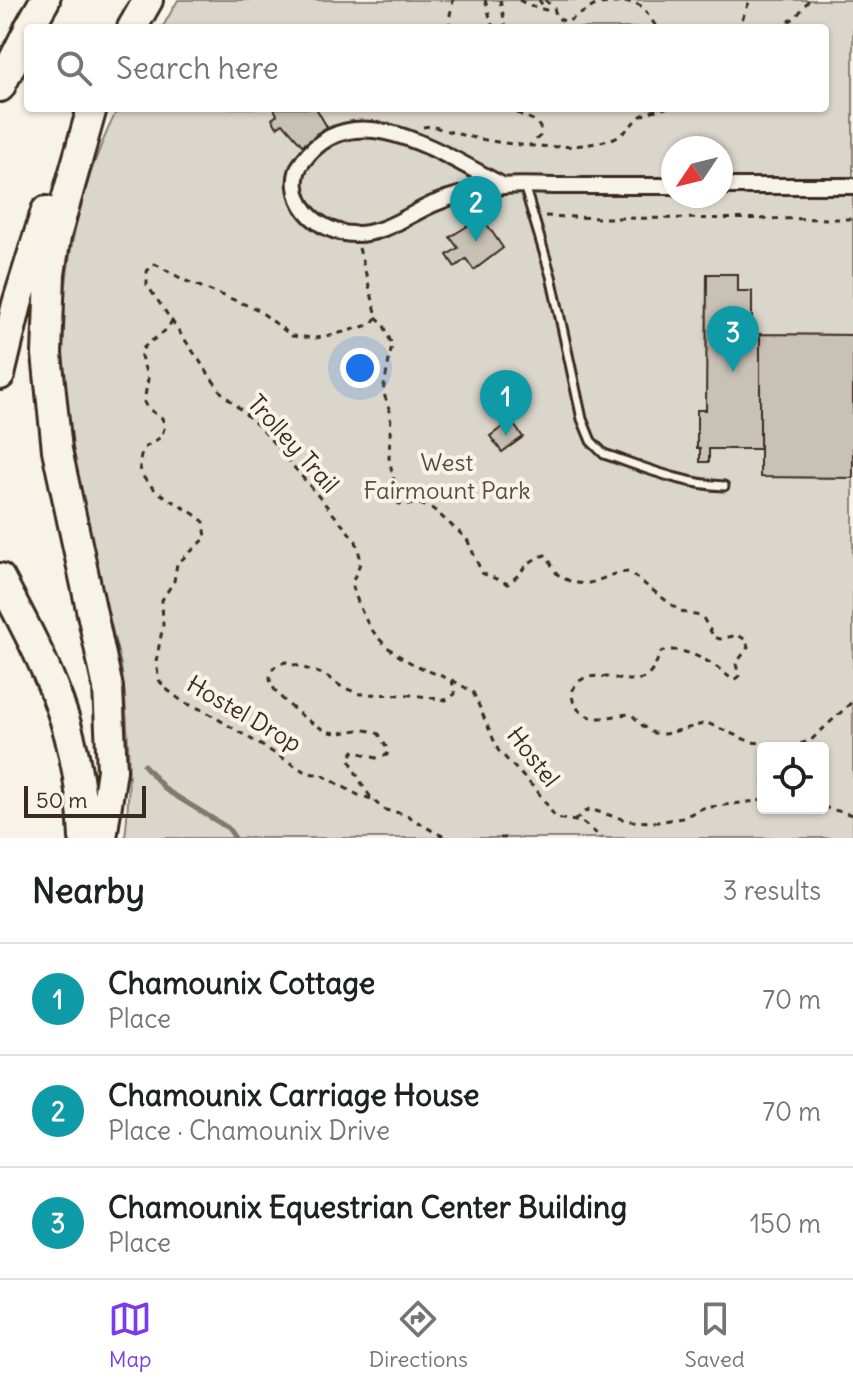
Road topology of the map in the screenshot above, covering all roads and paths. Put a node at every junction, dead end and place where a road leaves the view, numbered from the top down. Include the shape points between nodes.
1 (45, 0) edge
2 (148, 0) edge
3 (453, 0) edge
4 (485, 0) edge
5 (500, 0) edge
6 (519, 0) edge
7 (539, 0) edge
8 (545, 0) edge
9 (750, 0) edge
10 (809, 0) edge
11 (32, 24) edge
12 (134, 24) edge
13 (450, 24) edge
14 (492, 24) edge
15 (505, 24) edge
16 (654, 24) edge
17 (739, 24) edge
18 (785, 24) edge
19 (24, 39) edge
20 (0, 87) edge
21 (88, 112) edge
22 (89, 112) edge
23 (515, 112) edge
24 (652, 112) edge
25 (406, 137) junction
26 (527, 147) junction
27 (524, 185) junction
28 (504, 186) junction
29 (661, 186) edge
30 (733, 186) edge
31 (853, 186) edge
32 (533, 215) junction
33 (853, 219) edge
34 (356, 235) junction
35 (376, 317) junction
36 (172, 320) junction
37 (0, 375) edge
38 (724, 486) dead end
39 (0, 578) edge
40 (452, 680) junction
41 (853, 701) edge
42 (374, 799) junction
43 (757, 801) edge
44 (829, 809) edge
45 (853, 815) edge
46 (573, 821) junction
47 (84, 838) edge
48 (102, 838) edge
49 (450, 838) edge
50 (500, 838) edge
51 (512, 838) edge
52 (602, 838) edge

1 - 11 highway
2 - 12 highway
3 - 13 path
4 - 14 path
5 - 15 path
6 - 7 path via 546,10
8 - 16 path via 557,18 567,22 597,4 633,2
9 - 17 path
10 - 18 path
19 - 20 highway
21 - 37 highway via 43,218
22 - 48 highway via 56,236 47,354 57,450 108,688 112,770
23 - 26 path via 540,127 540,136
24 - 26 path via 613,139
25 - 26 path via 432,126
25 - 28 street
25 - 34 street via 346,131 319,143 300,165 296,189 305,210 328,228
27 - 28 street
27 - 29 street
27 - 32 lane
28 - 34 street via 453,197
30 - 31 street
32 - 33 path
32 - 38 lane via 582,419 596,449 680,479
34 - 35 path
35 - 36 path, Trolley Trail via 372,324 344,332 292,336 257,309 155,264 147,271 147,285
35 - 41 path via 392,345 383,391 391,414 389,458 399,504 433,509 467,539 487,577 508,584 523,565 545,555 561,577 583,584 629,572 677,609 702,616 714,637 738,635 746,640 734,680 712,664 667,649 642,679 589,677 581,682 573,689 573,702 581,712 598,718 631,714 647,730 665,734 707,723 751,742 792,746 810,741
36 - 40 path, Trolley Trail via 221,392 262,429 356,541 361,561 352,583 377,636 405,662
36 - 42 path, Hostel Drop via 140,353 148,379 144,402 165,426 161,437 144,448 140,468 145,483 198,516 206,538 177,564 162,600 159,680 183,702 307,773
39 - 47 highway via 62,707 78,770
40 - 42 path via 455,694 446,700 360,694 291,663 273,668 272,687 319,727 379,734 387,755 376,758 354,751 349,758
40 - 46 path, Hostel via 473,692 498,750 556,818
42 - 49 path
43 - 46 path via 703,808 658,822 629,821 589,809
44 - 45 path
46 - 52 path, Hostel
50 - 51 path

